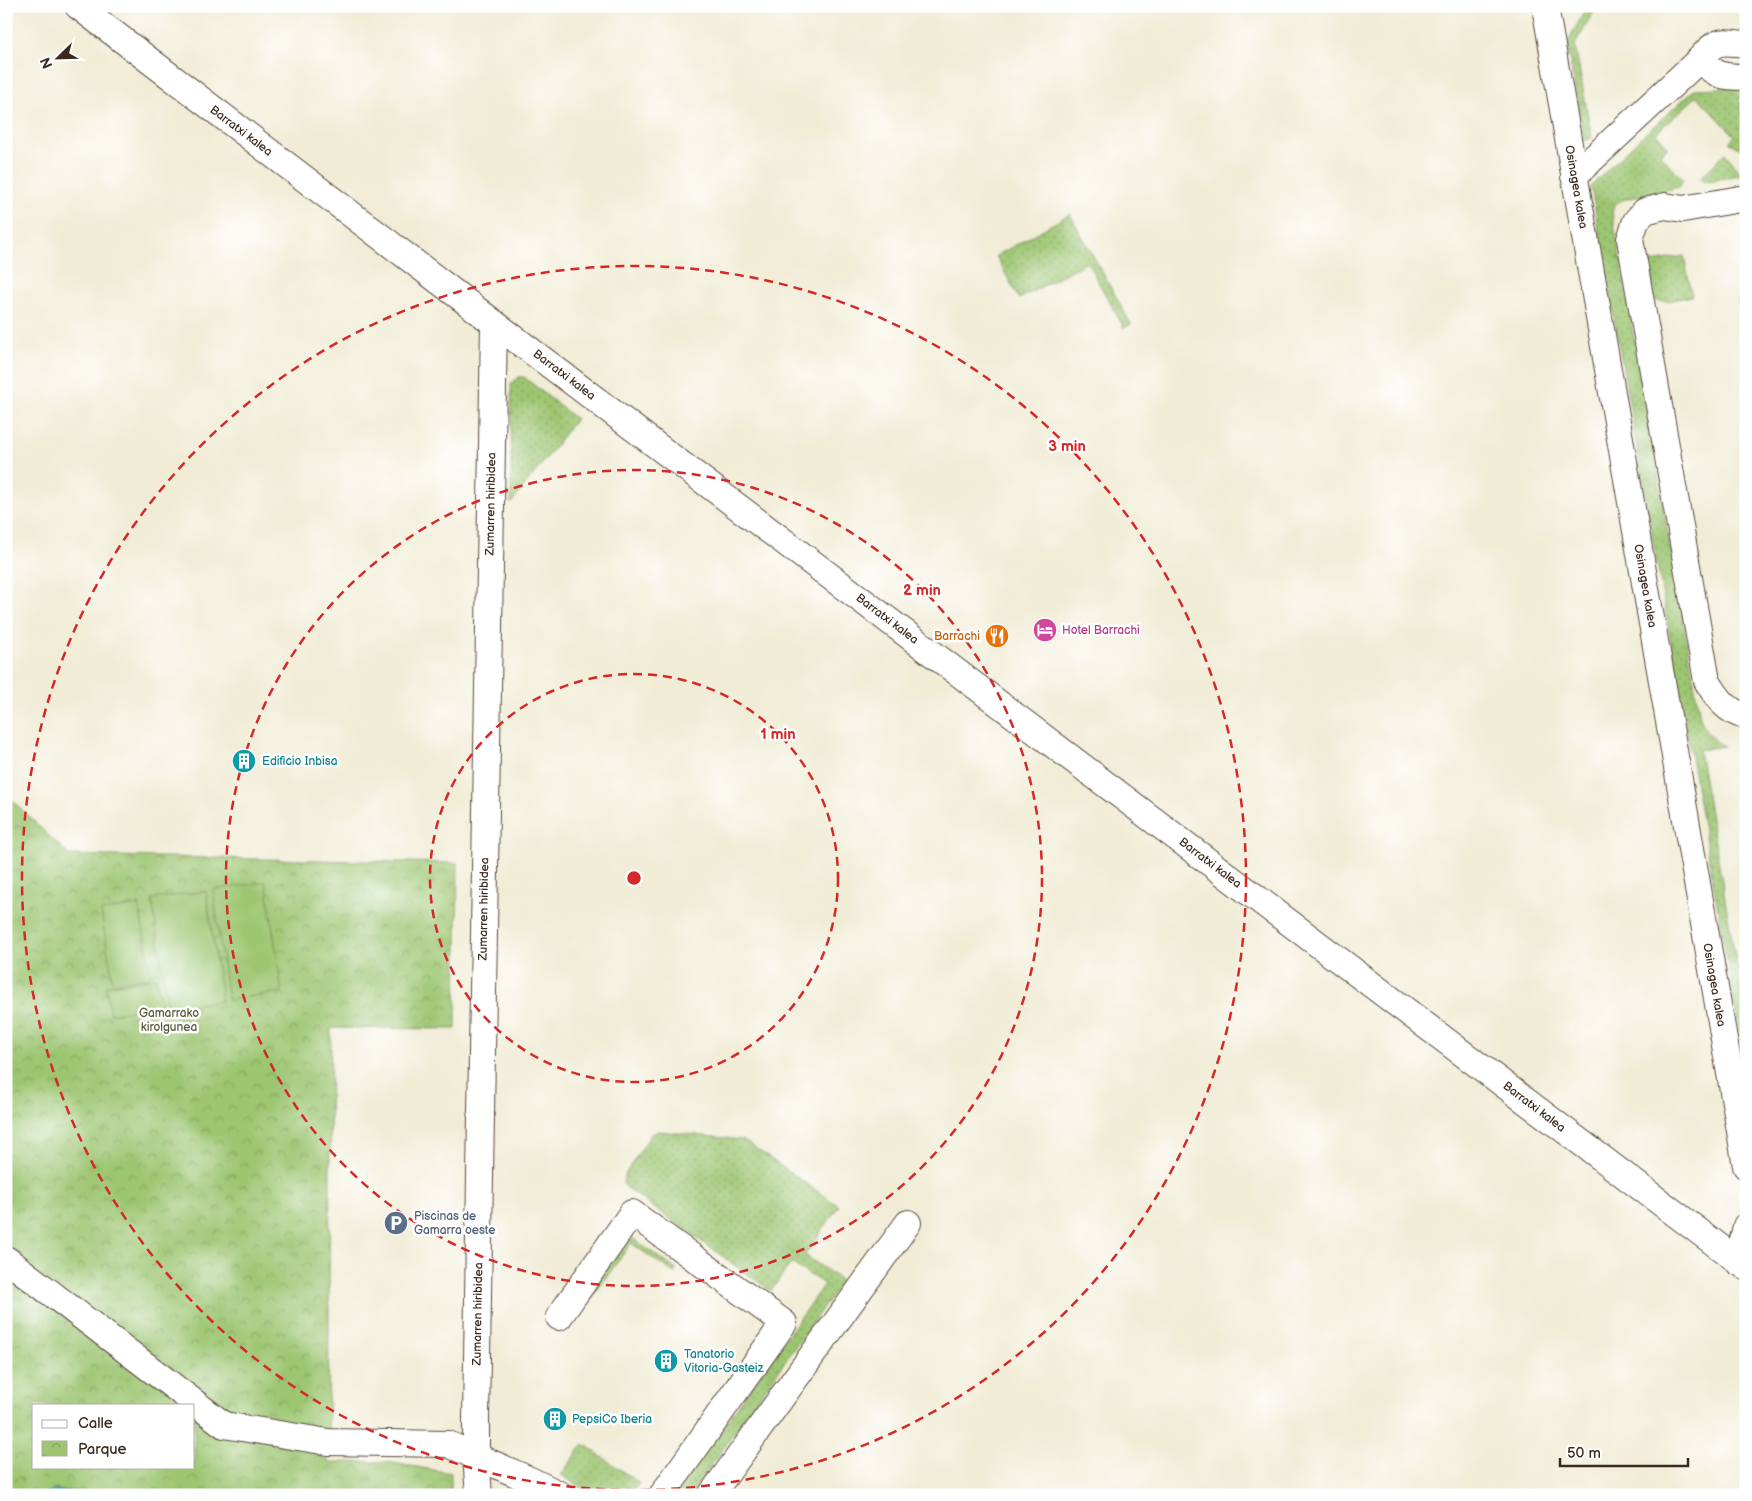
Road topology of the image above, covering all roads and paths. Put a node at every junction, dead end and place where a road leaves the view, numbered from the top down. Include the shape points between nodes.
1 (78, 6) edge
2 (1545, 6) edge
3 (1746, 44) edge
4 (1699, 60) junction
5 (1746, 77) edge
6 (1574, 176) junction
7 (1746, 182) edge
8 (1746, 198) edge
9 (1665, 206) junction
10 (494, 323) junction
11 (1746, 716) edge
12 (1746, 1166) edge
13 (908, 1224) dead end
14 (1746, 1226) edge
15 (6, 1259) edge
16 (1742, 1264) edge
17 (559, 1317) dead end
18 (476, 1457) junction
19 (479, 1495) edge
20 (561, 1495) edge
21 (662, 1495) edge
22 (711, 1495) edge

1 - 10 street, Barratxi kalea
2 - 6 street, Osinagea kalea
3 - 4 street via 1721,42 1711,45
4 - 5 street via 1724,77
4 - 6 street
6 - 12 street, Osinagea kalea
7 - 9 street via 1679,192
8 - 9 street via 1683,209
9 - 11 street via 1645,211 1636,221 1630,239 1707,681 1721,703
10 - 16 street, Barratxi kalea
10 - 18 street, Zumarren hiribidea
13 - 22 street
14 - 16 street
15 - 18 street via 224,1425 328,1442 448,1444
17 - 21 street via 632,1213 784,1324
18 - 19 street, Zumarren hiribidea
18 - 20 street

